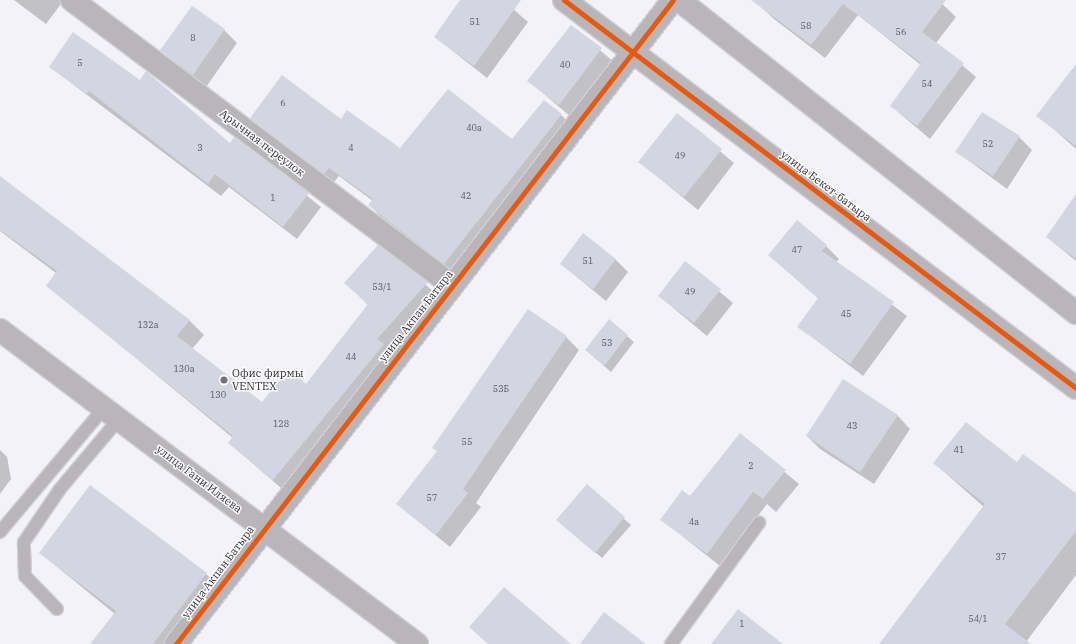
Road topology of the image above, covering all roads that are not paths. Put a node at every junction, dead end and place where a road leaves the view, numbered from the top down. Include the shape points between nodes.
1 (72, 0) edge
2 (564, 0) edge
3 (673, 0) edge
4 (679, 0) edge
5 (633, 52) junction
6 (452, 285) junction
7 (1076, 313) edge
8 (0, 330) edge
9 (1076, 388) edge
10 (112, 414) junction
11 (759, 523) dead end
12 (265, 528) junction
13 (0, 532) edge
14 (57, 609) dead end
15 (176, 644) edge
16 (416, 644) edge
17 (671, 644) edge

1 - 6 street, Арычная переулок
2 - 5 street, улица Бекет-батыра
3 - 5 street, улица Акпан Батыра
4 - 7 street
5 - 6 street, улица Акпан Батыра
5 - 9 street, улица Бекет-батыра
6 - 12 street, улица Акпан Батыра
8 - 10 street, улица Гани Иляева
10 - 12 street, улица Гани Иляева
10 - 13 lane
10 - 14 lane via 24,542 25,576
11 - 17 lane
12 - 15 street, улица Акпан Батыра
12 - 16 street, улица Гани Иляева

